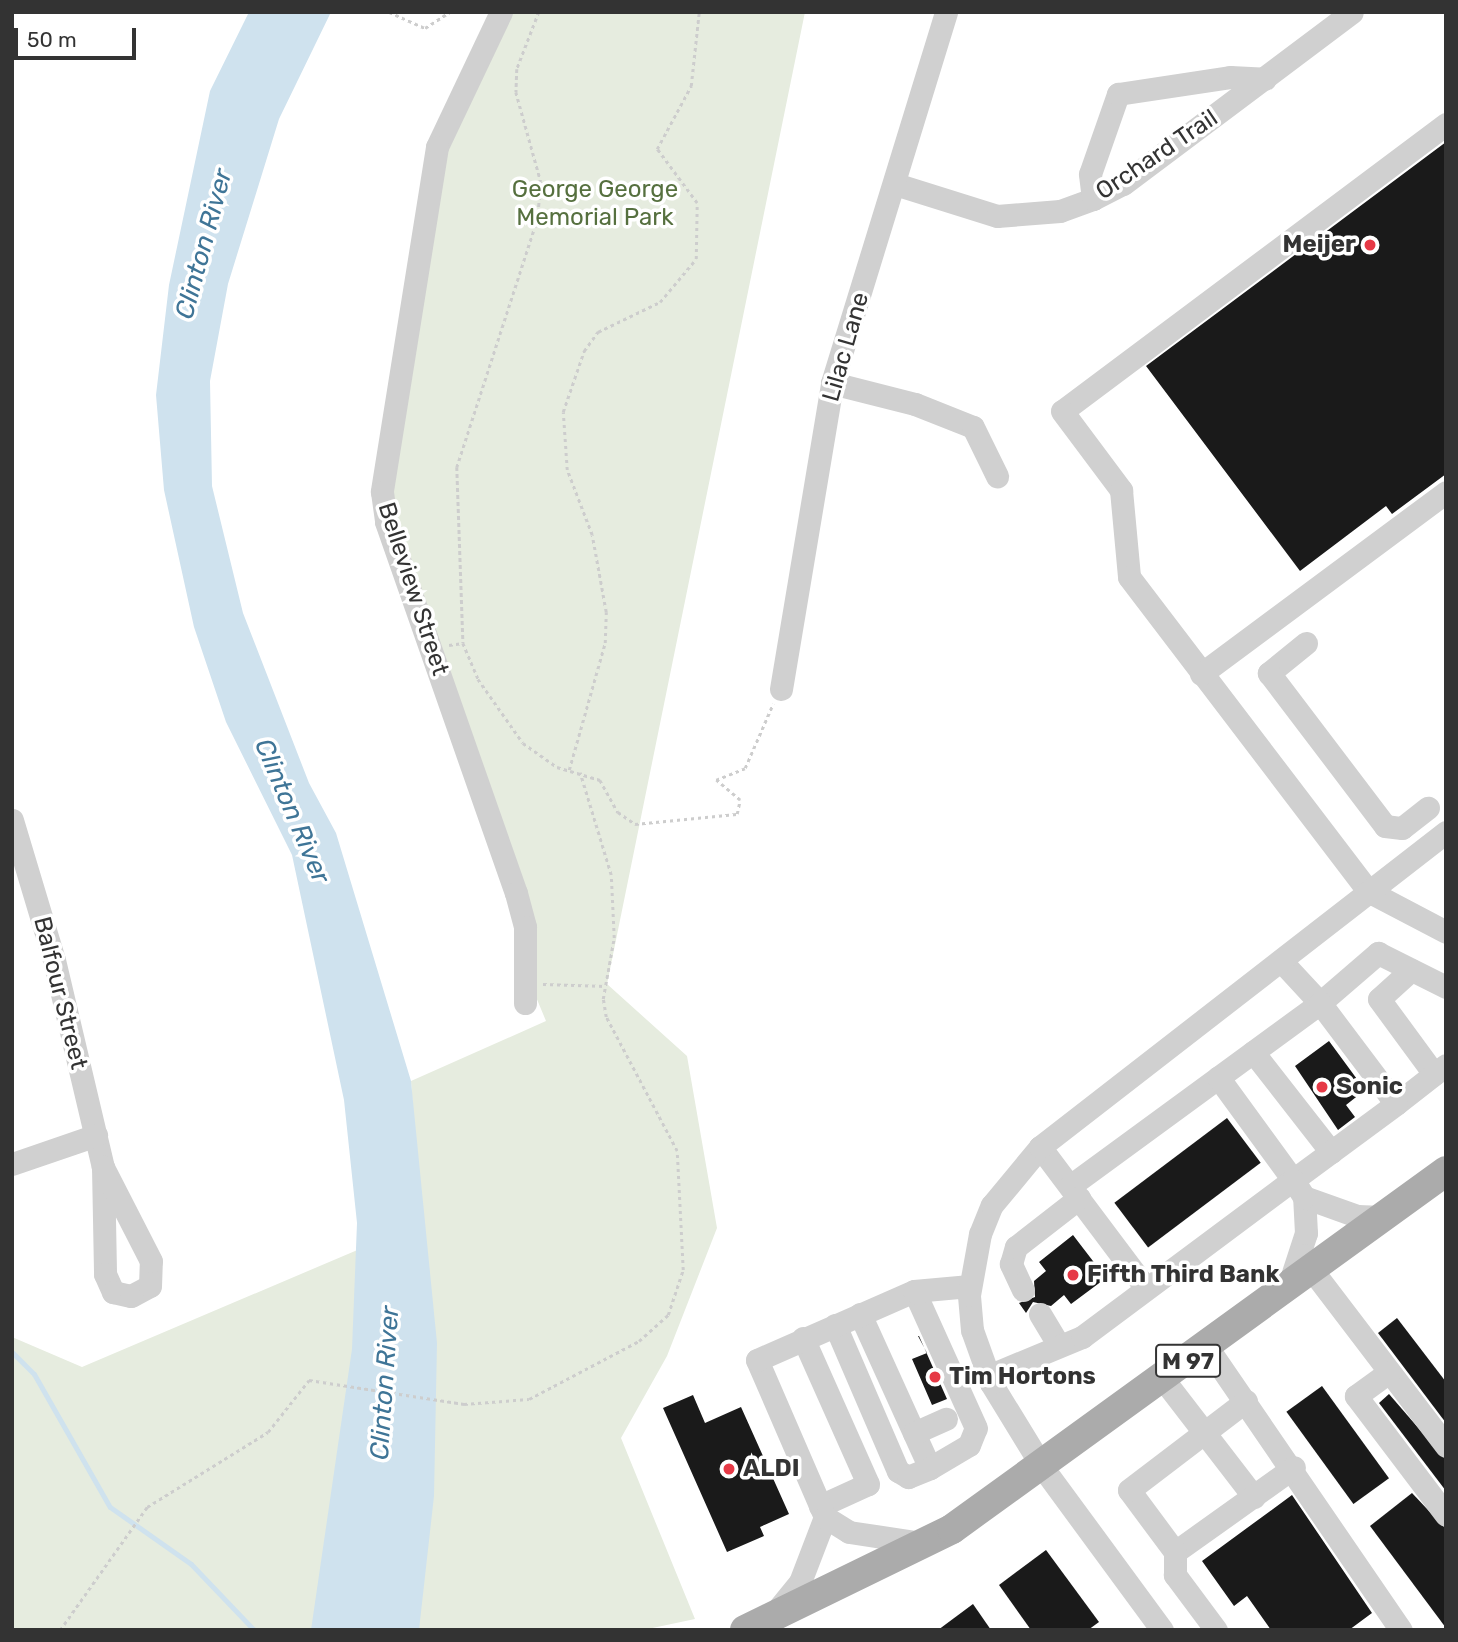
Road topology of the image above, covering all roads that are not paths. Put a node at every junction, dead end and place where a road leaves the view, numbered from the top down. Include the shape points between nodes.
1 (501, 12) edge
2 (946, 12) edge
3 (1352, 12) edge
4 (1265, 79) junction
5 (1446, 124) edge
6 (895, 184) junction
7 (1094, 199) junction
8 (832, 383) junction
9 (997, 476) dead end
10 (1446, 492) edge
11 (1306, 643) dead end
12 (1201, 674) junction
13 (781, 689) road end
14 (1428, 808) dead end
15 (12, 820) edge
16 (1446, 832) edge
17 (1367, 891) junction
18 (1446, 932) edge
19 (1283, 963) junction
20 (1411, 970) junction
21 (1446, 987) edge
22 (525, 993) road end
23 (1320, 1003) junction
24 (1253, 1052) junction
25 (1440, 1070) edge
26 (1218, 1077) junction
27 (1396, 1104) junction
28 (96, 1135) junction
29 (1040, 1147) junction
30 (1331, 1152) junction
31 (12, 1164) edge
32 (103, 1167) junction
33 (1446, 1171) edge
34 (1298, 1188) junction
35 (1074, 1192) junction
36 (1384, 1217) junction
37 (1311, 1270) junction
38 (970, 1286) junction
39 (1288, 1287) junction
40 (1146, 1288) junction
41 (1023, 1290) dead end
42 (914, 1291) junction
43 (860, 1314) junction
44 (1040, 1314) dead end
45 (835, 1325) junction
46 (803, 1338) junction
47 (1059, 1346) junction
48 (1207, 1347) junction
49 (1389, 1372) junction
50 (988, 1376) junction
51 (1163, 1379) junction
52 (1246, 1401) junction
53 (946, 1419) dead end
54 (1204, 1432) junction
55 (914, 1433) junction
56 (1446, 1447) edge
57 (1294, 1467) junction
58 (930, 1468) junction
59 (1043, 1468) junction
60 (1254, 1497) junction
61 (822, 1512) junction
62 (1446, 1515) edge
63 (925, 1544) junction
64 (1175, 1552) junction
65 (757, 1625) edge
66 (1162, 1630) edge
67 (1216, 1630) edge
68 (1401, 1630) edge

1 - 22 street, Belleview Street via 437,147 382,492 386,522 516,893 525,927
2 - 6 street, Lilac Lane
3 - 4 street, Orchard Trail
4 - 7 street, Orchard Trail
4 - 7 street via 1230,77 1118,94 1090,174
5 - 12 street via 1062,411 1121,490 1129,577
6 - 7 street, Orchard Trail via 997,216 1060,211
6 - 8 street, Lilac Lane
8 - 9 street via 915,404 973,427
8 - 13 street, Lilac Lane
10 - 12 street
11 - 14 street via 1269,673 1385,826 1402,828
12 - 17 street
15 - 28 street, Balfour Street
16 - 17 street
17 - 18 street
17 - 19 street
19 - 23 street
19 - 29 street
20 - 21 street
20 - 23 street via 1378,953
20 - 25 street via 1380,999
23 - 24 street
23 - 27 street
24 - 26 street
24 - 30 street
25 - 27 street
26 - 34 street
26 - 35 street
27 - 30 street
28 - 31 street
28 - 32 street, Balfour Street
29 - 35 street
29 - 38 street via 992,1205
30 - 34 street
32 - 32 street, Balfour Street via 105,1274 113,1292 131,1296 149,1286 152,1261
33 - 36 main road, M 97
34 - 36 street via 1357,1216
34 - 39 street via 1306,1233
34 - 40 street
35 - 40 street
35 - 41 street via 1016,1247 1011,1264
36 - 37 main road, M 97
37 - 39 main road, M 97
37 - 49 street
38 - 42 street
38 - 50 street via 972,1330
39 - 48 main road, M 97
40 - 47 street
42 - 43 street
42 - 58 street via 976,1428 969,1445
43 - 45 street
43 - 55 street
44 - 47 street
45 - 46 street
45 - 58 street via 898,1471 908,1477
46 - 61 street via 868,1484
46 - 61 street via 757,1360
47 - 50 street
48 - 51 main road, M 97
48 - 52 street
49 - 56 street
49 - 62 street via 1356,1396
50 - 59 street
51 - 54 street
51 - 59 main road, M 97
52 - 54 street
52 - 57 street
53 - 55 street
54 - 60 street
54 - 64 street via 1129,1490
55 - 58 street
57 - 60 street
57 - 68 street
59 - 63 main road, M 97
59 - 66 street
60 - 64 street
61 - 63 street via 849,1532
61 - 65 street via 800,1582
63 - 65 main road, M 97
64 - 67 street via 1175,1575

